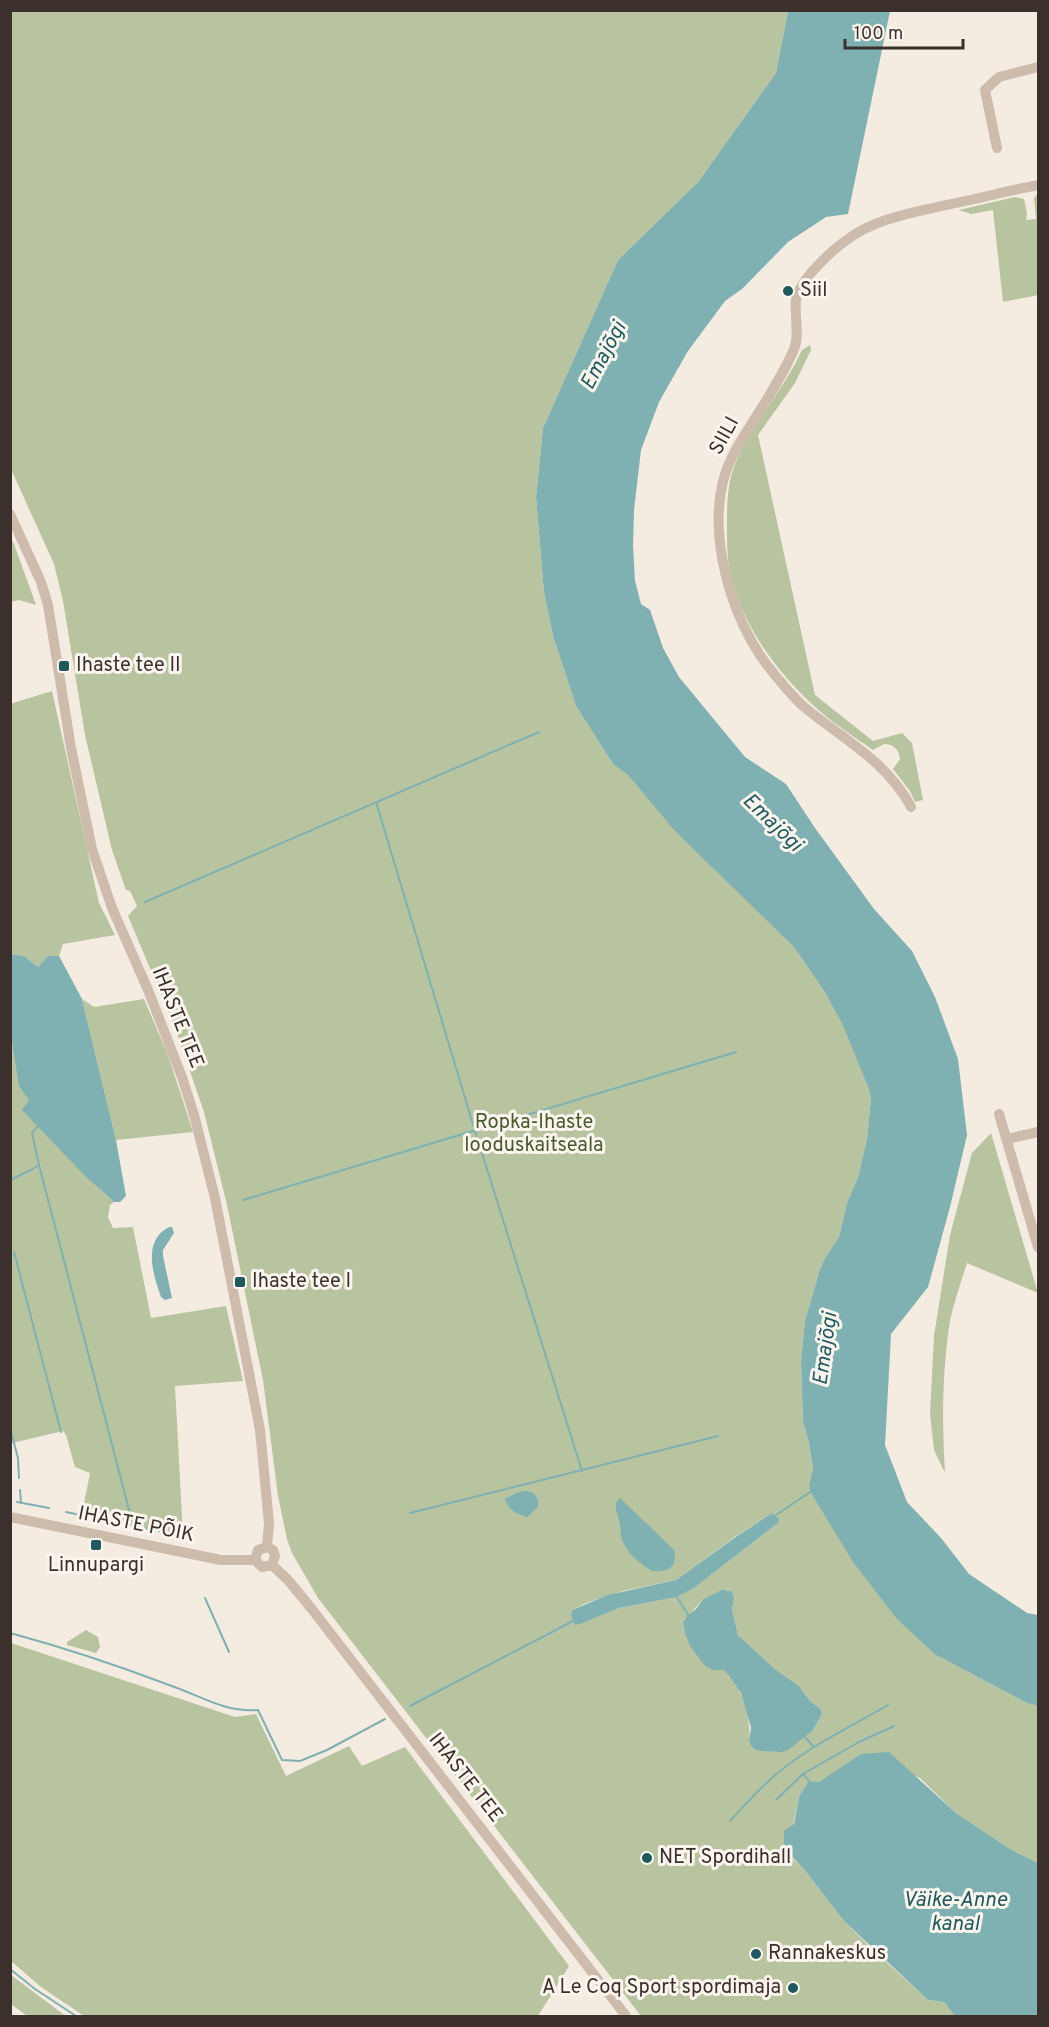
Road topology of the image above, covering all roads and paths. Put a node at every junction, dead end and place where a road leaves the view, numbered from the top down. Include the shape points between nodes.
1 (1038, 67) edge
2 (997, 148) dead end
3 (1038, 185) edge
4 (10, 514) edge
5 (911, 807) dead end
6 (999, 1114) dead end
7 (1038, 1132) edge
8 (1007, 1139) junction
9 (1038, 1247) edge
10 (10, 1517) edge
11 (267, 1547) junction
12 (255, 1560) junction
13 (272, 1565) junction
14 (626, 2016) edge

1 - 2 street via 999,77 985,90
3 - 5 street, SIILI via 868,225 826,258 796,297 795,347 724,475 720,510 724,576 732,601 762,657 801,705 894,779
4 - 11 street, IHASTE TEE via 48,605 92,849 182,1077 212,1186 258,1418 269,1522
6 - 8 street
7 - 8 street
8 - 9 street
10 - 12 street, IHASTE PÕIK via 221,1560
11 - 12 street via 258,1550
11 - 13 street via 275,1556
12 - 13 street via 262,1567
13 - 14 street, IHASTE TEE via 312,1608

